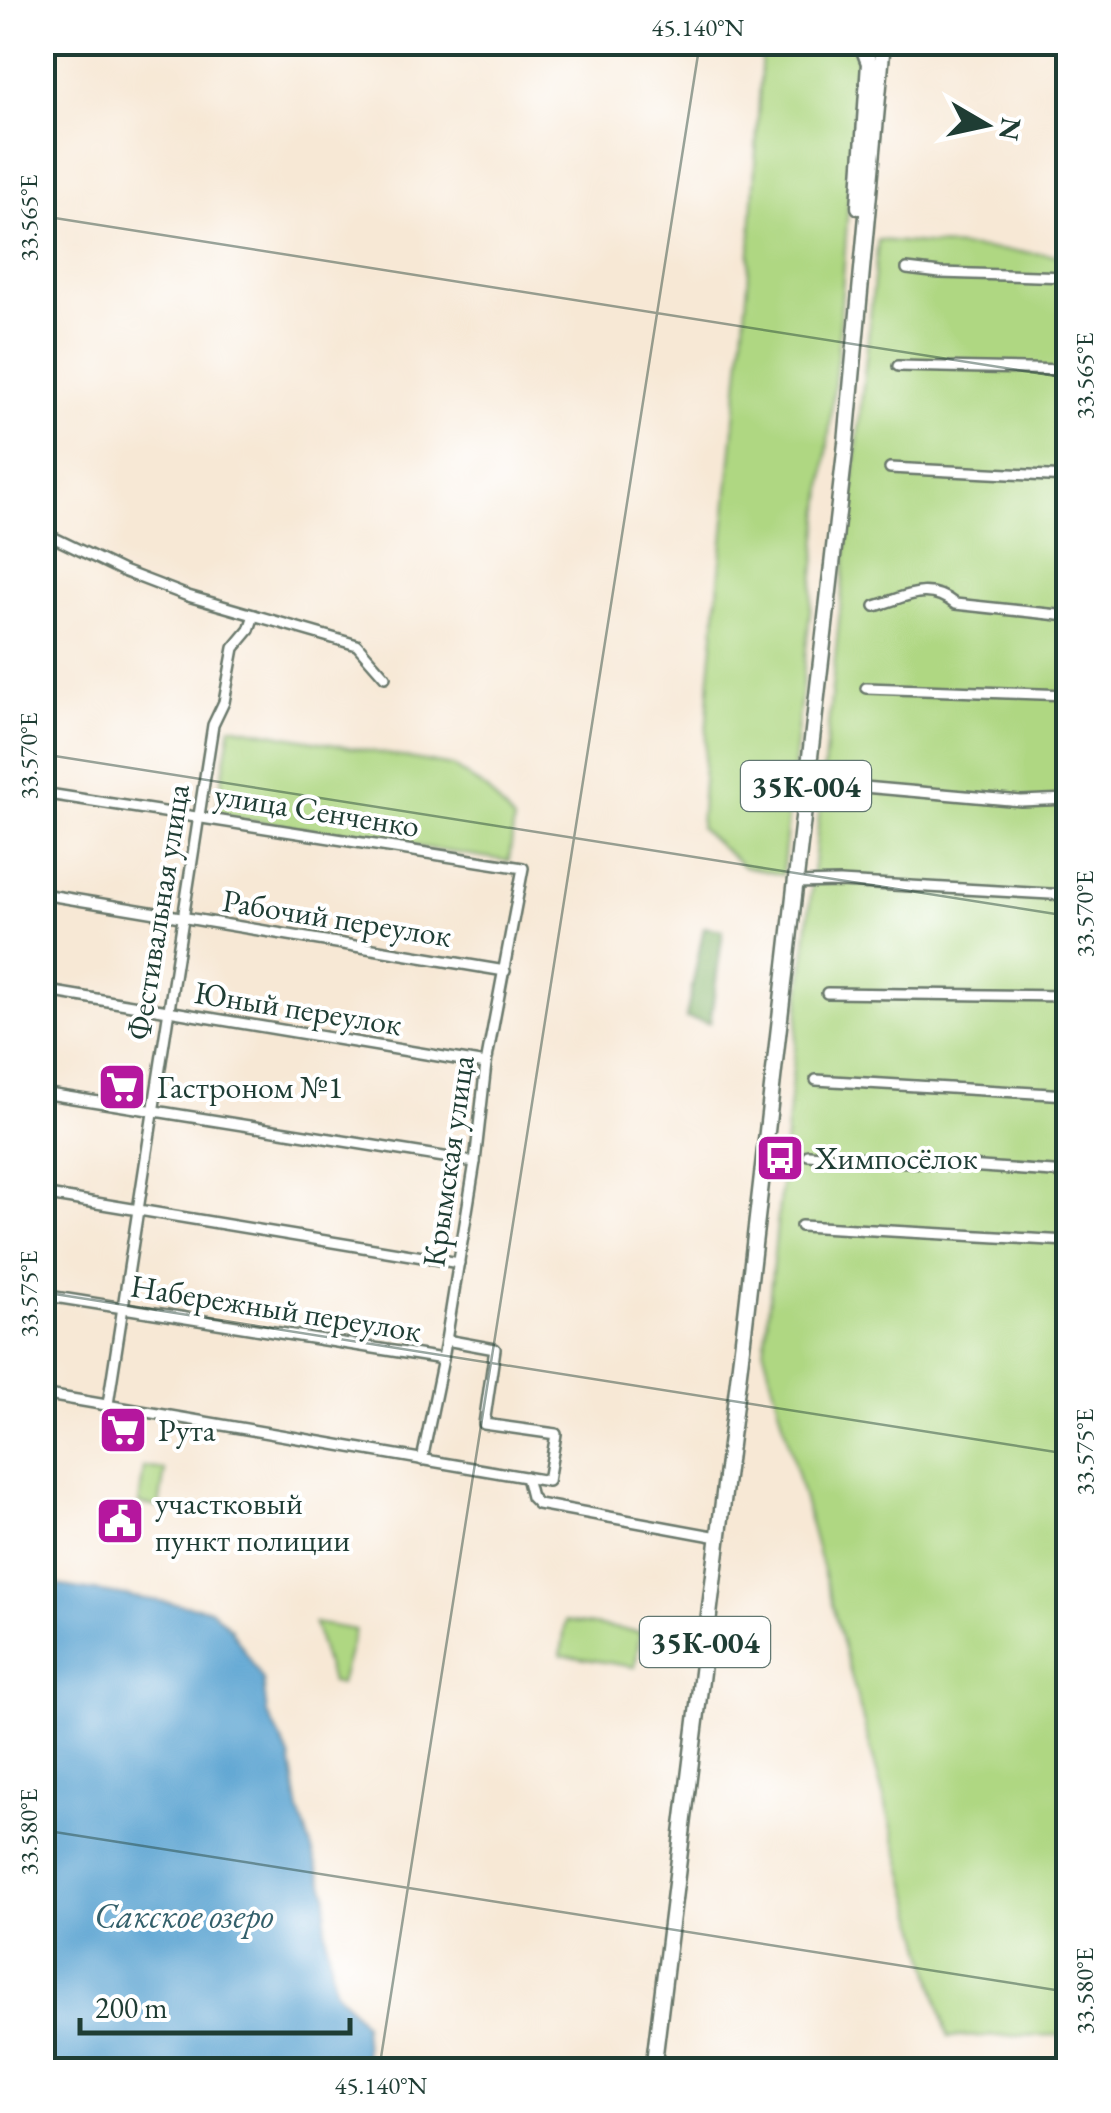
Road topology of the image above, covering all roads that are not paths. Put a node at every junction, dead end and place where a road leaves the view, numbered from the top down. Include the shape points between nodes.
1 (861, 42) edge
2 (883, 42) edge
3 (866, 238) junction
4 (907, 269) dead end
5 (1068, 277) edge
6 (898, 366) dead end
7 (1068, 370) edge
8 (890, 468) dead end
9 (1068, 477) edge
10 (42, 532) edge
11 (875, 606) dead end
12 (254, 614) junction
13 (1068, 616) edge
14 (384, 677) dead end
15 (866, 688) dead end
16 (1068, 696) edge
17 (854, 786) dead end
18 (42, 793) edge
19 (1068, 798) edge
20 (198, 816) junction
21 (524, 868) joint
22 (794, 884) junction
23 (42, 894) edge
24 (1068, 895) edge
25 (184, 918) junction
26 (506, 971) junction
27 (42, 990) edge
28 (827, 993) dead end
29 (1068, 996) edge
30 (169, 1012) junction
31 (486, 1064) junction
32 (816, 1080) dead end
33 (42, 1092) edge
34 (1068, 1095) edge
35 (154, 1110) junction
36 (808, 1155) dead end
37 (476, 1162) junction
38 (1068, 1172) edge
39 (42, 1194) edge
40 (138, 1210) junction
41 (801, 1226) dead end
42 (1068, 1241) edge
43 (459, 1263) junction
44 (42, 1295) edge
45 (123, 1309) junction
46 (446, 1340) junction
47 (443, 1359) junction
48 (42, 1394) edge
49 (108, 1404) junction
50 (422, 1460) junction
51 (526, 1478) junction
52 (718, 1537) junction
53 (653, 2070) edge

1 - 3 main road via 869,63 859,208
2 - 3 main road, 35К-004
3 - 22 main road, 35К-004
4 - 5 street
6 - 7 street
8 - 9 street
10 - 12 street via 182,594
11 - 13 street via 929,590 955,604
12 - 14 street via 357,645
12 - 20 street, Фестивальная улица via 234,648 224,702 212,724
15 - 16 street
17 - 19 street via 1020,801
18 - 20 street, улица Сенченко
20 - 21 street, улица Сенченко
20 - 25 street, Фестивальная улица
21 - 26 street, Крымская улица
22 - 24 street
22 - 52 main road, 35К-004
23 - 25 street, Рабочий переулок
25 - 26 street, Рабочий переулок
25 - 30 street, Фестивальная улица
26 - 31 street, Крымская улица
27 - 30 street, Юный переулок
28 - 29 street
30 - 31 street, Юный переулок
30 - 35 street, Фестивальная улица
31 - 37 street, Крымская улица
32 - 34 street
33 - 35 street
35 - 37 street
35 - 40 street, Фестивальная улица
36 - 38 street
37 - 43 street, Крымская улица
39 - 40 street
40 - 43 street
40 - 45 street, Фестивальная улица
41 - 42 street
43 - 46 street, Крымская улица
44 - 45 street, Набережный переулок
45 - 47 street, Набережный переулок
45 - 49 street, Фестивальная улица
46 - 47 street, Крымская улица
46 - 51 street via 496,1349 484,1424 556,1434 548,1481
47 - 50 street, Крымская улица
48 - 49 street
49 - 50 street
50 - 51 street
51 - 52 street via 538,1504
52 - 53 main road, 35К-004

